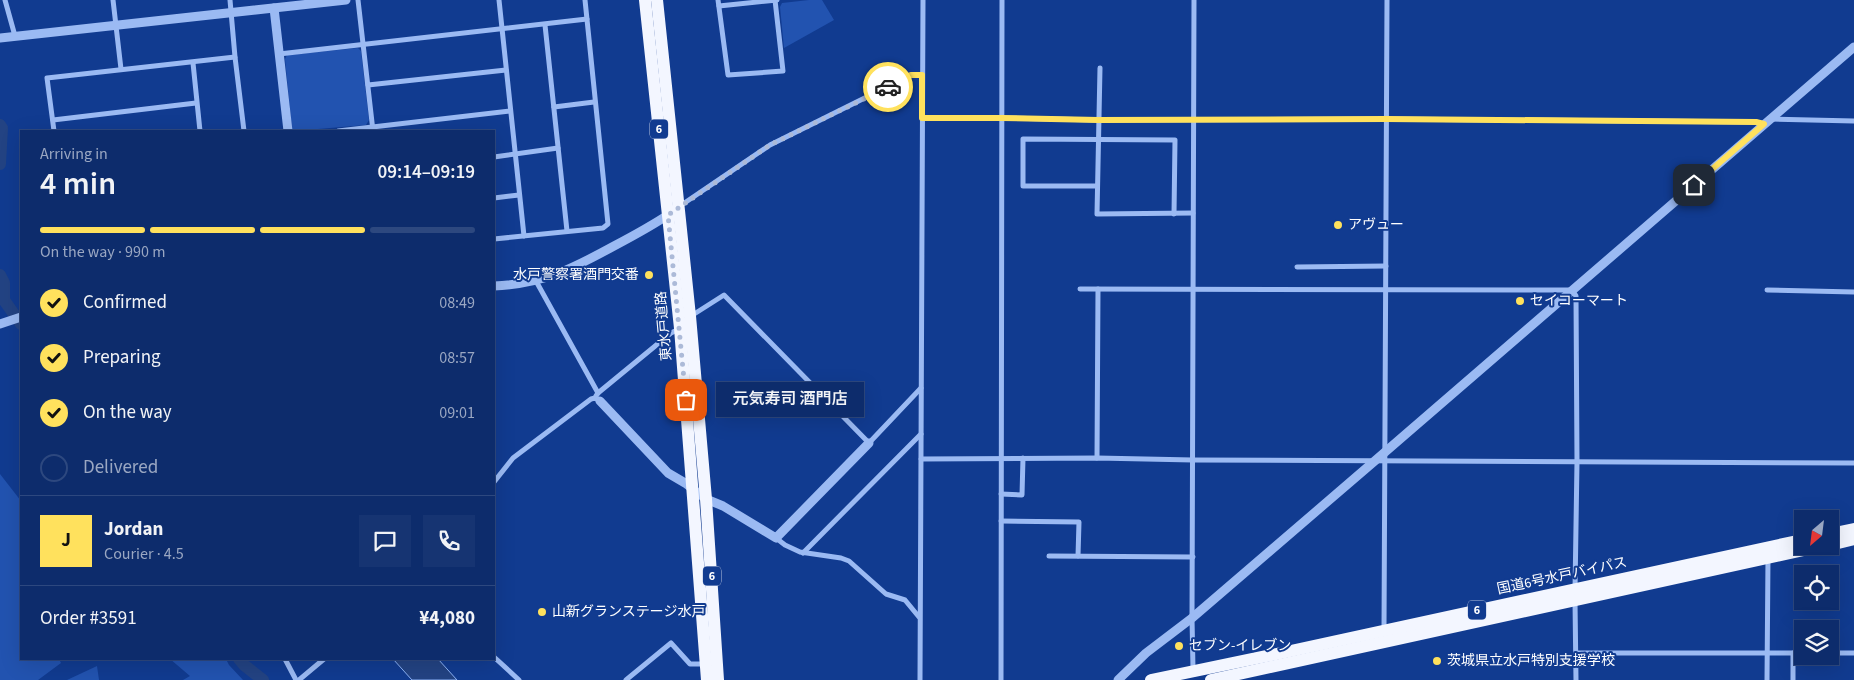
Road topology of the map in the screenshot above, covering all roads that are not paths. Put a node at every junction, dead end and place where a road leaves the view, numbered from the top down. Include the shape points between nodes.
1 (5, 0) edge
2 (113, 0) edge
3 (230, 0) edge
4 (346, 0) edge
5 (358, 0) edge
6 (499, 0) edge
7 (585, 0) edge
8 (645, 0) edge
9 (657, 0) edge
10 (776, 0) edge
11 (923, 0) edge
12 (1002, 0) edge
13 (1194, 0) edge
14 (1387, 0) edge
15 (718, 3) edge
16 (274, 8) junction
17 (232, 12) junction
18 (586, 19) junction
19 (115, 25) junction
20 (545, 25) junction
21 (502, 29) junction
22 (15, 36) junction
23 (0, 38) edge
24 (363, 44) junction
25 (1854, 47) edge
26 (279, 54) junction
27 (235, 58) junction
28 (193, 63) junction
29 (1100, 68) dead end
30 (121, 69) junction
31 (506, 70) junction
32 (922, 75) junction
33 (368, 85) junction
34 (594, 102) junction
35 (196, 103) junction
36 (554, 107) junction
37 (510, 112) junction
38 (922, 118) junction
39 (1002, 118) junction
40 (1195, 119) junction
41 (1386, 119) junction
42 (53, 120) junction
43 (1098, 120) junction
44 (1767, 121) junction
45 (1854, 121) edge
46 (372, 129) edge
47 (54, 130) edge
48 (200, 130) edge
49 (244, 130) edge
50 (288, 130) edge
51 (355, 130) edge
52 (1098, 140) junction
53 (558, 148) junction
54 (515, 155) junction
55 (495, 157) edge
56 (1096, 186) junction
57 (519, 195) junction
58 (495, 198) edge
59 (679, 207) junction
60 (1193, 213) junction
61 (1174, 214) junction
62 (668, 215) junction
63 (567, 231) junction
64 (524, 236) junction
65 (495, 239) edge
66 (1386, 266) junction
67 (1297, 267) dead end
68 (536, 281) junction
69 (495, 286) edge
70 (1080, 289) dead end
71 (1098, 289) junction
72 (1193, 289) junction
73 (1386, 290) junction
74 (1572, 290) junction
75 (1768, 290) dead end
76 (1854, 292) edge
77 (690, 316) junction
78 (20, 317) edge
79 (4, 323) edge
80 (680, 328) junction
81 (921, 388) junction
82 (598, 397) junction
83 (921, 434) junction
84 (868, 443) junction
85 (1383, 457) junction
86 (921, 458) junction
87 (1023, 458) junction
88 (1097, 458) junction
89 (1002, 459) junction
90 (1193, 460) junction
91 (1577, 462) junction
92 (1854, 462) edge
93 (495, 481) edge
94 (694, 490) junction
95 (1001, 494) junction
96 (706, 499) junction
97 (1001, 521) junction
98 (1854, 528) edge
99 (1839, 532) edge
100 (776, 538) junction
101 (1854, 539) edge
102 (1794, 542) edge
103 (1839, 543) edge
104 (1794, 552) edge
105 (803, 553) junction
106 (1049, 556) dead end
107 (1078, 556) junction
108 (1192, 557) junction
109 (1768, 558) junction
110 (1575, 595) junction
111 (919, 617) junction
112 (1192, 618) junction
113 (1384, 631) junction
114 (1576, 653) junction
115 (1768, 653) junction
116 (1793, 653) joint
117 (1839, 653) edge
118 (1854, 653) edge
119 (495, 658) edge
120 (286, 660) edge
121 (323, 660) edge
122 (706, 664) junction
123 (1194, 672) junction
124 (298, 680) edge
125 (519, 680) edge
126 (626, 680) edge
127 (707, 680) edge
128 (718, 680) edge
129 (920, 680) edge
130 (1001, 680) edge
131 (1118, 680) edge
132 (1151, 680) edge
133 (1212, 680) edge
134 (1576, 680) edge
135 (1767, 680) edge
136 (1793, 680) edge

1 - 22 street
2 - 19 street
3 - 17 street
4 - 16 street
5 - 24 street
6 - 21 street
7 - 18 street
8 - 62 highway, 東水戸道路 / 6
9 - 59 highway, 東水戸道路 / 6
10 - 15 street
10 - 15 street via 783,71 728,76
11 - 32 street
12 - 39 street
13 - 40 street
14 - 41 street
16 - 17 street
16 - 26 street
17 - 19 street
17 - 27 street
18 - 20 street
18 - 34 street
19 - 22 street
19 - 30 street
20 - 21 street
20 - 36 street
21 - 24 street
21 - 31 street
22 - 23 street
24 - 26 street
24 - 33 street
25 - 44 street
26 - 50 street
27 - 28 street
27 - 49 street
28 - 30 street
28 - 35 street
29 - 43 street
30 - 42 street via 47,78
31 - 33 street
31 - 37 street
32 - 38 street
32 - 59 street via 911,75 770,145
33 - 46 street
34 - 36 street
34 - 63 street via 608,224 603,228
35 - 42 street
35 - 48 street
36 - 53 street
37 - 46 street
37 - 54 street
38 - 39 street
38 - 81 street
39 - 43 street
39 - 89 street
40 - 41 street
40 - 43 street
40 - 60 street
41 - 44 street
41 - 66 street
42 - 47 street
43 - 52 street
44 - 45 street
44 - 74 street
46 - 51 street
52 - 56 street
52 - 56 street via 1023,139 1023,186
52 - 61 street via 1175,140
53 - 54 street
53 - 63 street
54 - 55 street
54 - 57 street
56 - 61 street via 1097,214
57 - 58 street
57 - 64 street
59 - 62 street
59 - 77 highway, 東水戸道路 / 6
60 - 61 street
60 - 72 street
62 - 68 street via 571,270
62 - 80 highway, 東水戸道路 / 6
63 - 64 street
64 - 65 street
66 - 67 street
66 - 73 street
68 - 69 street
68 - 82 street
70 - 71 street
71 - 72 street
71 - 88 street
72 - 73 street
72 - 90 street
73 - 74 street
73 - 85 street
74 - 85 street
74 - 91 street via 1576,296
75 - 76 street
77 - 84 street via 724,295
77 - 96 highway, 東水戸道路 / 6
78 - 79 street
80 - 82 street
80 - 94 highway, 東水戸道路 / 6
81 - 83 street
81 - 84 street
82 - 93 street via 513,458
82 - 94 street via 668,473
83 - 86 street
83 - 105 street
84 - 100 street
85 - 90 street
85 - 91 street
85 - 112 street
85 - 113 street
86 - 89 street
86 - 111 street
87 - 88 street
87 - 89 street
87 - 95 street via 1022,495
88 - 90 street
89 - 95 street
90 - 108 street
91 - 92 street
91 - 110 street
94 - 96 street
94 - 122 highway, 東水戸道路 / 6
95 - 97 street
96 - 100 street
96 - 128 highway, 東水戸道路 / 6
97 - 107 street via 1078,522
97 - 130 street
98 - 99 highway
100 - 105 street
101 - 103 highway
102 - 110 highway, 国道6号水戸バイパス / 6
104 - 109 highway, 国道6号水戸バイパス / 6
105 - 111 street via 849,560 886,594 905,600
106 - 107 street
107 - 108 street
108 - 112 street
109 - 110 highway, 国道6号水戸バイパス / 6
109 - 115 street
110 - 113 highway, 国道6号水戸バイパス / 6
110 - 114 street
110 - 133 highway, 国道6号水戸バイパス / 6
111 - 129 street
112 - 123 street
112 - 131 street via 1156,644
113 - 123 highway, 国道6号水戸バイパス / 6
114 - 115 street
114 - 134 street
115 - 116 street
115 - 135 street
116 - 136 street
117 - 118 street
119 - 125 street
120 - 124 street
121 - 124 street
122 - 126 street via 690,664 670,643
122 - 127 highway, 東水戸道路 / 6
123 - 132 highway, 国道6号水戸バイパス / 6

